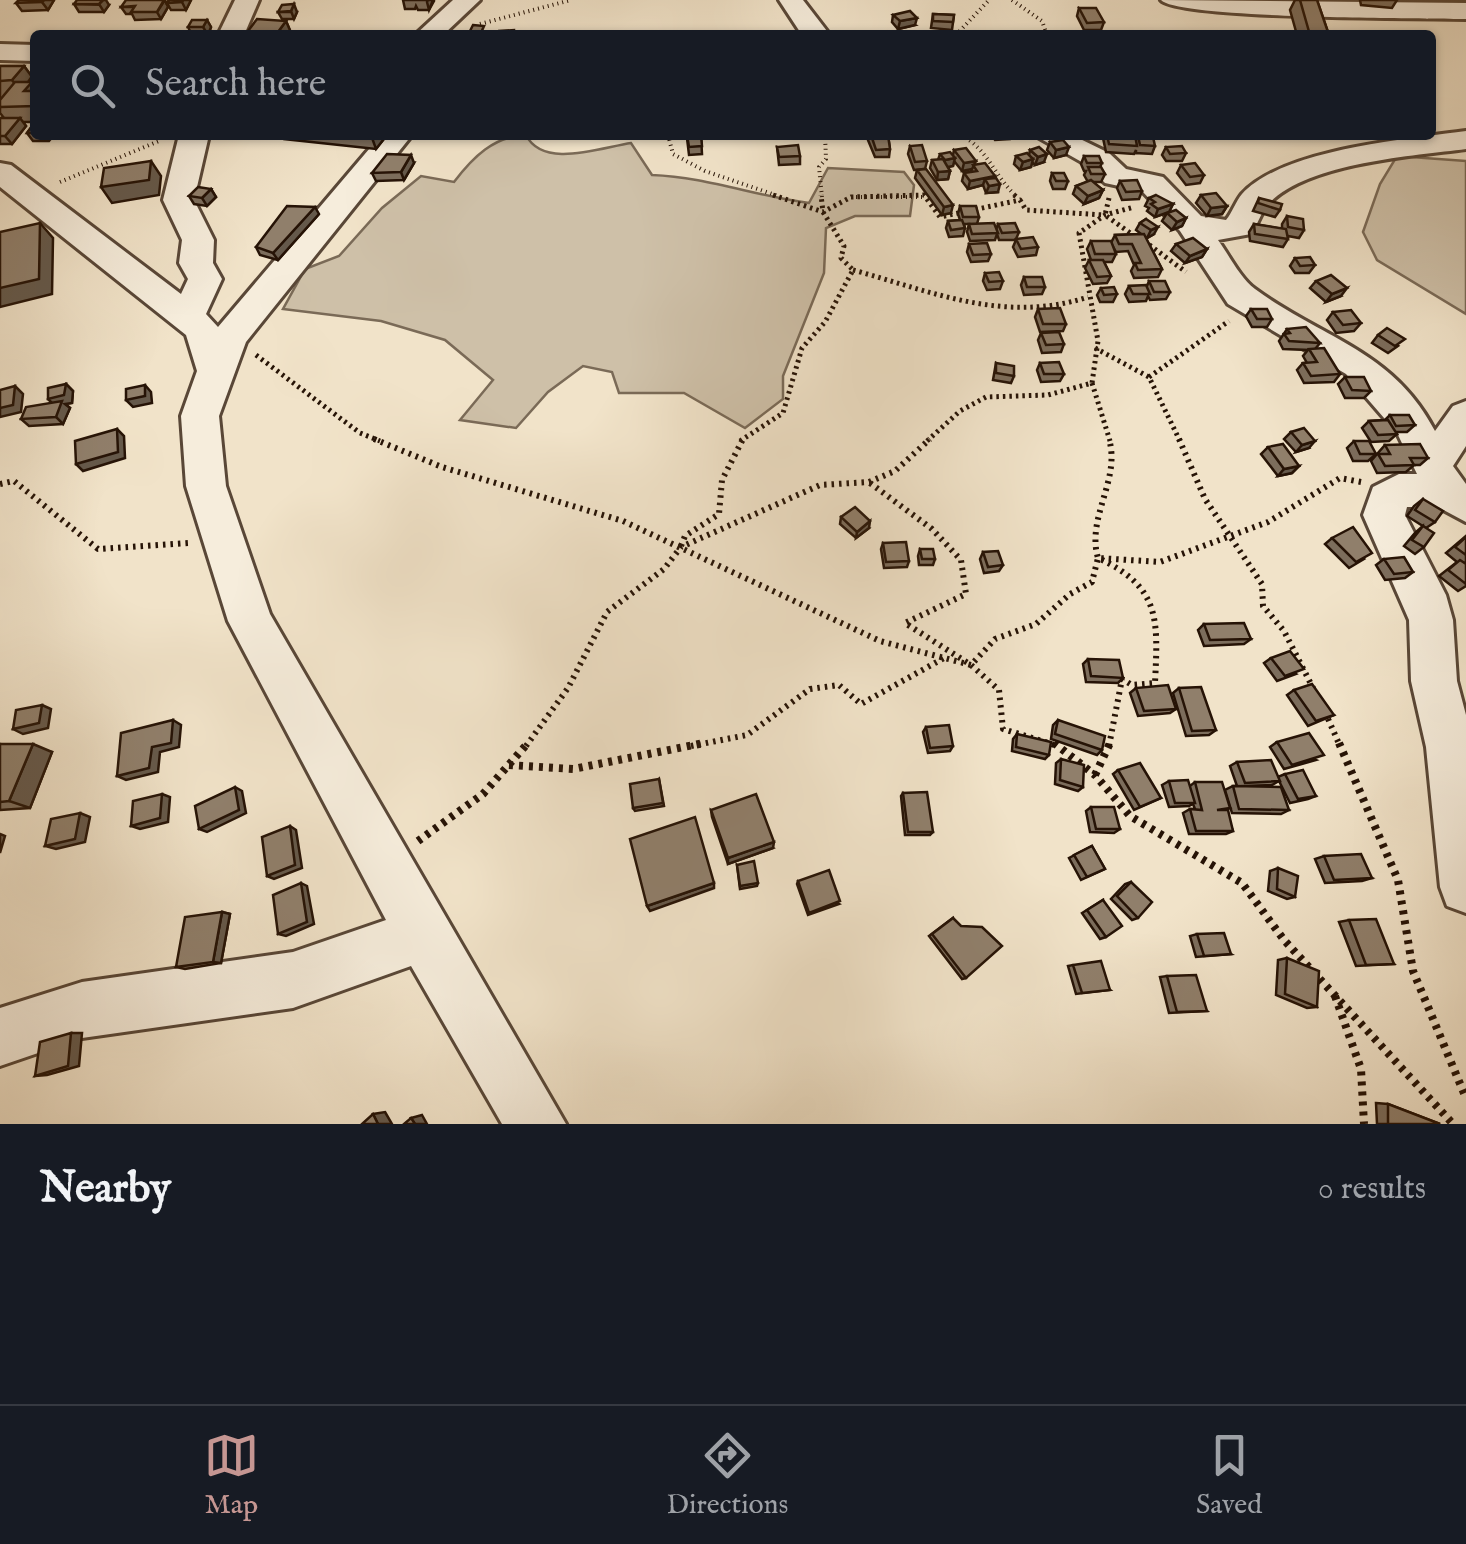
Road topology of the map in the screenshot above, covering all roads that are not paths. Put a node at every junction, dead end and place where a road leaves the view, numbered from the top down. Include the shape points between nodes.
1 (248, 0) edge
2 (468, 0) edge
3 (791, 0) edge
4 (1173, 0) edge
5 (1466, 11) edge
6 (234, 30) edge
7 (434, 30) edge
8 (812, 30) edge
9 (0, 52) edge
10 (30, 54) edge
11 (1436, 135) edge
12 (1466, 139) edge
13 (192, 140) edge
14 (393, 140) edge
15 (1059, 140) edge
16 (13, 183) edge
17 (1191, 224) junction
18 (188, 315) junction
19 (223, 354) junction
20 (1466, 416) edge
21 (1436, 488) edge
22 (1466, 887) edge
23 (426, 934) junction
24 (0, 1037) edge
25 (536, 1124) edge

1 - 6 street
2 - 7 street
3 - 8 street
4 - 5 street
9 - 10 street
11 - 12 street
12 - 17 street via 1366,154 1284,178 1254,200 1240,228
13 - 18 street via 176,211 198,240 196,262 205,279
14 - 19 street
15 - 17 street via 1116,176 1152,184
16 - 18 street
17 - 21 street via 1248,303 1359,365 1400,408
18 - 19 street
19 - 23 street via 201,425 220,541 289,698
20 - 21 street
21 - 22 street via 1387,499 1384,515 1431,620
23 - 24 street via 294,980 82,1010
23 - 25 street

